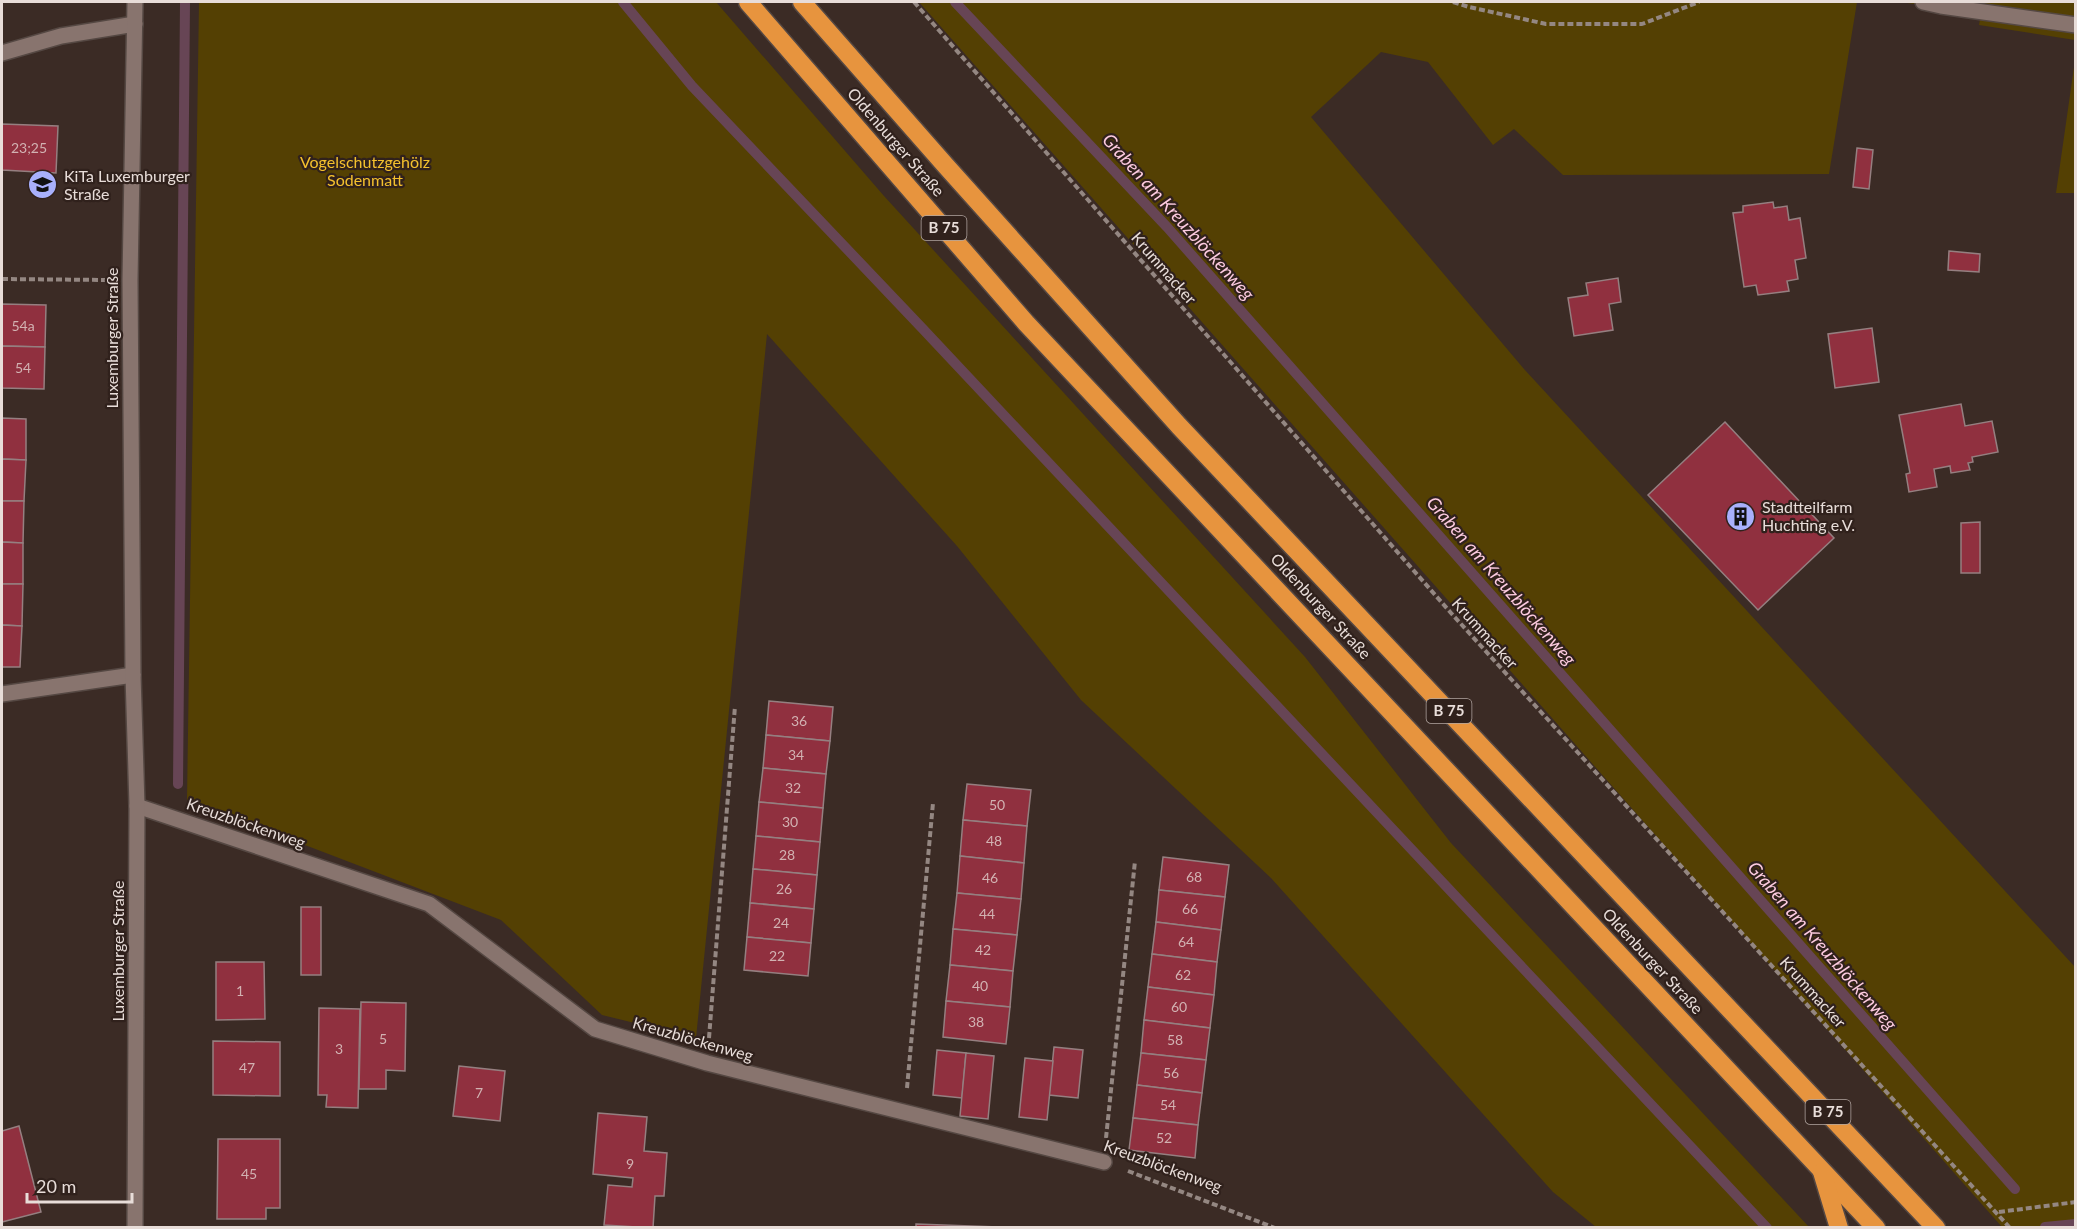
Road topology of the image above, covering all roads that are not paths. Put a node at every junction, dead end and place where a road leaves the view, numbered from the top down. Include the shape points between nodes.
1 (135, 2) edge
2 (748, 2) edge
3 (802, 2) edge
4 (1923, 2) edge
5 (135, 24) junction
6 (2076, 25) edge
7 (2, 53) edge
8 (133, 675) junction
9 (2, 694) edge
10 (137, 806) junction
11 (1104, 1162) road end
12 (1820, 1167) junction
13 (135, 1227) edge
14 (1839, 1227) edge
15 (1876, 1227) edge
16 (1936, 1227) edge

1 - 5 street, Luxemburger Straße
2 - 12 highway, Oldenburger Straße / B 75 via 1026,323
3 - 16 highway, Oldenburger Straße / B 75 via 1179,426
4 - 6 street
5 - 7 street via 61,36
5 - 8 street, Luxemburger Straße via 130,280
8 - 9 street
8 - 10 street, Luxemburger Straße
10 - 11 street, Kreuzblöckenweg via 429,904 595,1029 707,1063
10 - 13 street, Luxemburger Straße
12 - 14 highway
12 - 15 highway, Oldenburger Straße / B 75

